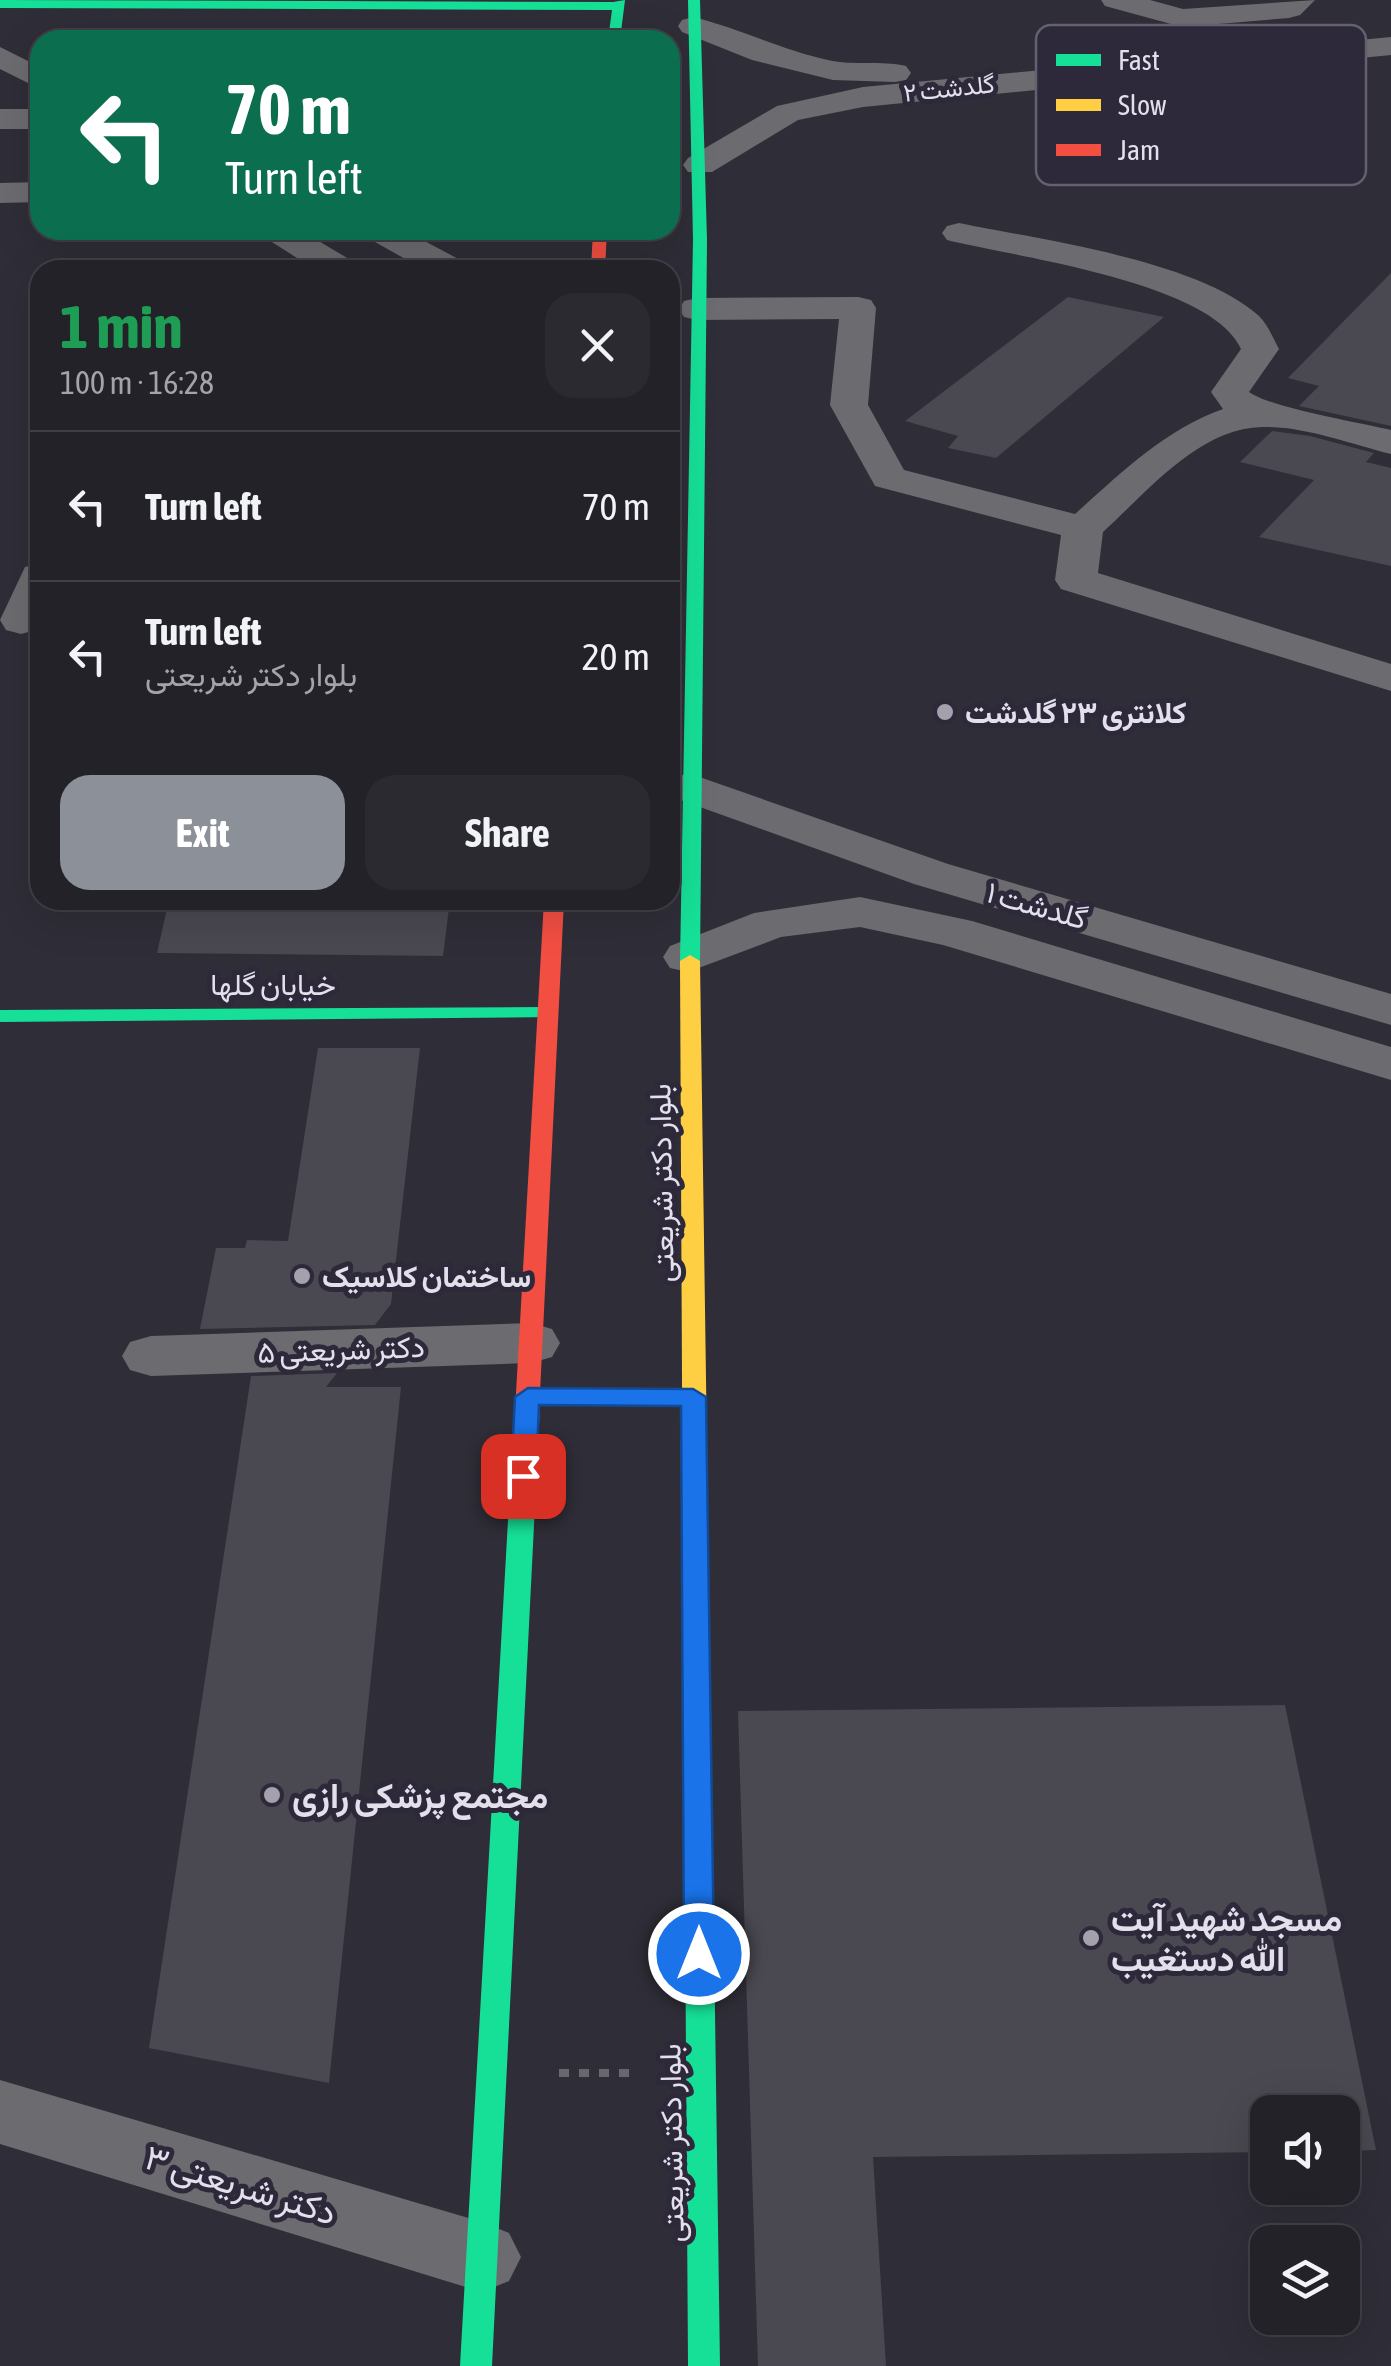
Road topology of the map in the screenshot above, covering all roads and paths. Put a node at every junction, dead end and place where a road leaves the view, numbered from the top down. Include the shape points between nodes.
1 (1116, 0) edge
2 (1300, 0) edge
3 (618, 3) edge
4 (0, 4) edge
5 (694, 13) edge
6 (615, 30) edge
7 (1391, 30) edge
8 (1366, 32) edge
9 (1391, 46) edge
10 (1366, 48) edge
11 (0, 56) edge
12 (1036, 64) edge
13 (30, 74) edge
14 (1036, 80) edge
15 (0, 119) edge
16 (30, 119) edge
17 (700, 164) junction
18 (30, 192) edge
19 (0, 193) edge
20 (959, 233) dead end
21 (292, 240) edge
22 (396, 240) edge
23 (324, 260) edge
24 (433, 260) edge
25 (697, 309) junction
26 (1263, 414) junction
27 (1391, 442) edge
28 (1082, 528) junction
29 (1391, 678) edge
30 (688, 787) junction
31 (553, 910) edge
32 (688, 957) junction
33 (1256, 970) junction
34 (1391, 1010) edge
35 (547, 1013) junction
36 (1228, 1015) junction
37 (0, 1016) edge
38 (1391, 1064) edge
39 (151, 1356) dead end
40 (529, 1370) junction
41 (693, 1397) junction
42 (492, 2072) junction
43 (700, 2073) junction
44 (0, 2112) edge
45 (482, 2257) junction
46 (476, 2366) edge
47 (704, 2366) edge

1 - 2 street via 1182,18 1289,9
3 - 4 main road
3 - 6 main road
5 - 12 street, گلدشت ۲ via 763,53 833,71 930,74
5 - 17 main road, بلوار دکتر شریعتی
7 - 8 street, گلدشت ۲
9 - 10 street, گلدشت ۲
11 - 13 street
14 - 17 street, گلدشت ۲ via 862,97 788,113
15 - 16 street
17 - 25 main road, بلوار دکتر شریعتی
18 - 19 street
20 - 26 street via 1149,278 1248,324 1260,349 1230,392
21 - 23 street
22 - 24 street
25 - 28 street via 858,308 849,406 889,478
25 - 30 main road, بلوار دکتر شریعتی
26 - 27 street
26 - 28 street via 1201,429
28 - 29 street via 1076,580
30 - 32 main road, بلوار دکتر شریعتی
30 - 33 street, گلدشت ۱ via 930,874
31 - 35 main road
32 - 36 street, گلدشت ۱ via 771,923 860,912 954,932
32 - 41 main road, بلوار دکتر شریعتی
33 - 34 street, گلدشت ۱
33 - 36 street
35 - 37 main road, خیابان گلها
35 - 40 main road
36 - 38 street, گلدشت ۱
39 - 40 street, ۵ دکتر شریعتی
40 - 41 main road
40 - 42 main road
41 - 43 main road, بلوار دکتر شریعتی
42 - 43 path
42 - 45 main road
43 - 47 main road, بلوار دکتر شریعتی
44 - 45 street, ۳ دکتر شریعتی
45 - 46 main road

